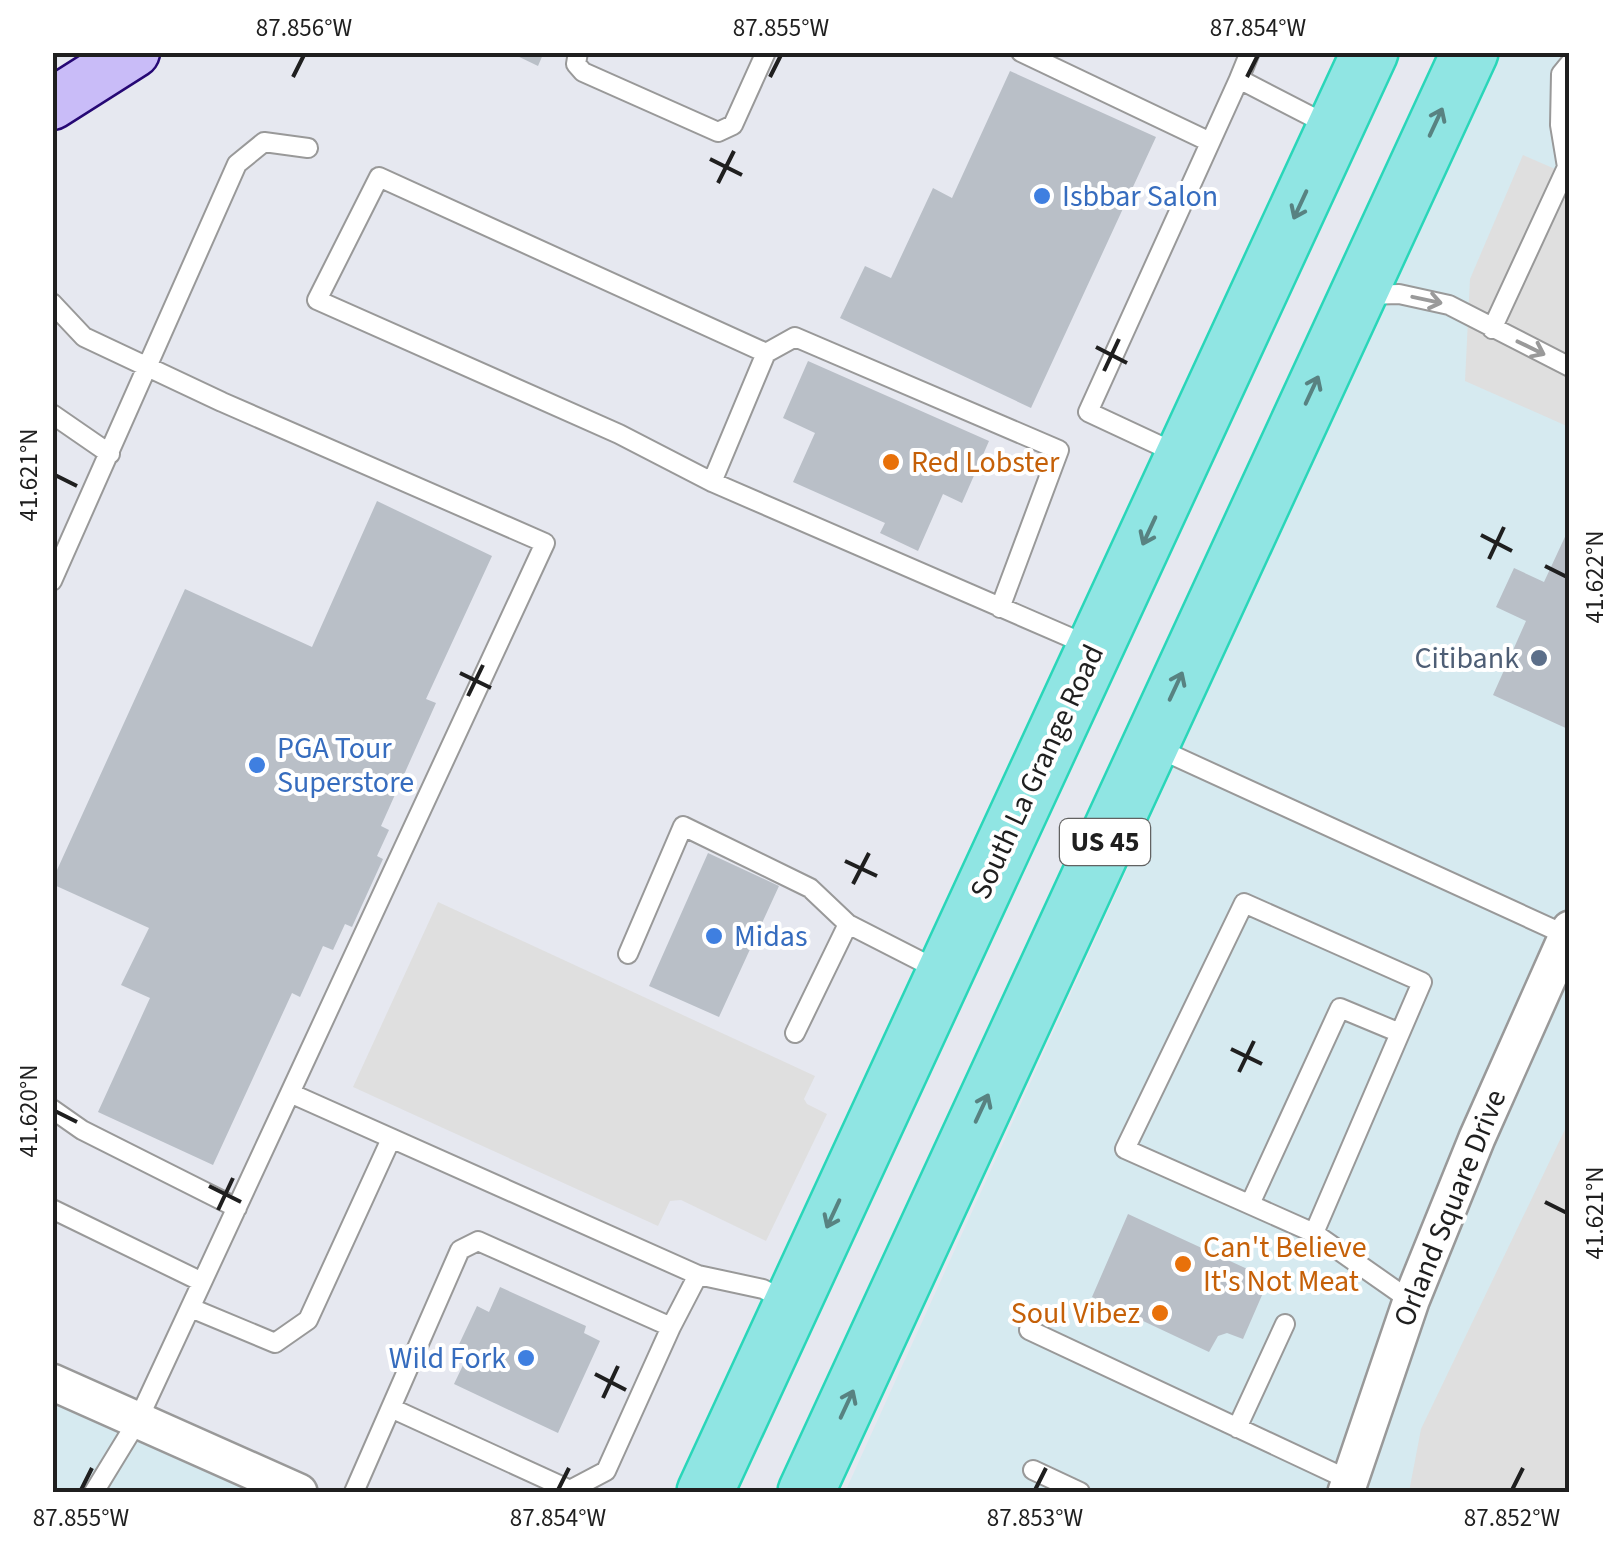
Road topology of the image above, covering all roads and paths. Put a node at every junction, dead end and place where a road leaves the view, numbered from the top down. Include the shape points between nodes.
1 (134, 52) edge
2 (578, 52) edge
3 (766, 52) edge
4 (1021, 52) edge
5 (1250, 52) edge
6 (1370, 52) edge
7 (1470, 52) edge
8 (1570, 63) edge
9 (1239, 80) junction
10 (52, 104) edge
11 (1335, 129) junction
12 (1210, 142) junction
13 (308, 148) dead end
14 (1356, 296) junction
15 (52, 303) edge
16 (1492, 329) junction
17 (766, 353) junction
18 (149, 368) junction
19 (1570, 368) edge
20 (52, 414) edge
21 (110, 454) junction
22 (1184, 457) junction
23 (712, 482) junction
24 (53, 580) edge
25 (1000, 608) junction
26 (1095, 648) junction
27 (1150, 744) junction
28 (848, 924) junction
29 (1568, 932) edge
30 (628, 954) dead end
31 (944, 973) junction
32 (795, 1033) dead end
33 (1400, 1033) junction
34 (290, 1093) junction
35 (52, 1109) edge
36 (390, 1139) junction
37 (1250, 1204) junction
38 (237, 1208) junction
39 (52, 1209) edge
40 (1314, 1233) junction
41 (698, 1275) junction
42 (202, 1282) junction
43 (1411, 1301) junction
44 (792, 1303) junction
45 (190, 1308) junction
46 (1284, 1324) dead end
47 (670, 1327) junction
48 (1029, 1330) dead end
49 (52, 1382) edge
50 (391, 1408) junction
51 (138, 1420) junction
52 (1237, 1428) junction
53 (1032, 1470) dead end
54 (1348, 1486) edge
55 (94, 1492) edge
56 (299, 1492) edge
57 (354, 1492) edge
58 (705, 1492) edge
59 (806, 1492) edge
60 (1080, 1492) edge

1 - 10 street
2 - 3 lane via 583,72 718,132 733,125
4 - 12 lane
5 - 9 lane
6 - 11 highway, South La Grange Road / US 45
14 -> 7 highway, US 45
8 - 16 lane via 1560,92 1566,167
9 - 11 lane
9 - 12 lane
11 -> 22 highway, South La Grange Road / US 45
12 - 22 lane via 1088,412
13 - 18 lane via 264,142 238,164
14 -> 16 lane via 1399,294 1449,305
27 -> 14 highway, US 45
15 - 18 lane via 84,337
16 -> 19 lane
17 - 23 lane
17 - 23 lane via 378,177 317,300
17 - 25 lane via 795,337 1059,450
18 - 21 lane
18 - 34 lane via 545,542
20 - 21 lane
21 - 24 lane
22 -> 26 highway, South La Grange Road / US 45
23 - 25 lane
25 - 26 lane
26 - 31 highway, South La Grange Road / US 45
27 - 29 lane
59 -> 27 highway, US 45
28 - 30 lane via 810,888 683,826
28 - 31 lane
28 - 32 lane
29 - 43 street, Orland Square Drive
31 -> 44 highway, South La Grange Road / US 45
33 - 37 lane via 1340,1008
33 - 37 lane via 1422,982 1244,903 1126,1149
33 - 40 lane
34 - 36 lane
34 - 38 lane
35 - 38 lane
36 - 41 lane
36 - 45 lane via 308,1320 275,1343
37 - 40 lane
38 - 42 lane
39 - 42 lane
40 - 43 lane
41 - 44 lane via 763,1289
41 - 47 lane
42 - 45 lane
43 - 54 street, Orland Square Drive
44 - 58 highway, South La Grange Road / US 45
45 - 51 lane
46 - 52 lane
47 - 50 lane via 606,1471 570,1490
47 - 50 lane via 478,1241 460,1250
48 - 52 lane
49 - 51 street
50 - 57 lane
51 - 55 lane
51 - 56 street
52 - 54 lane
53 - 60 lane

